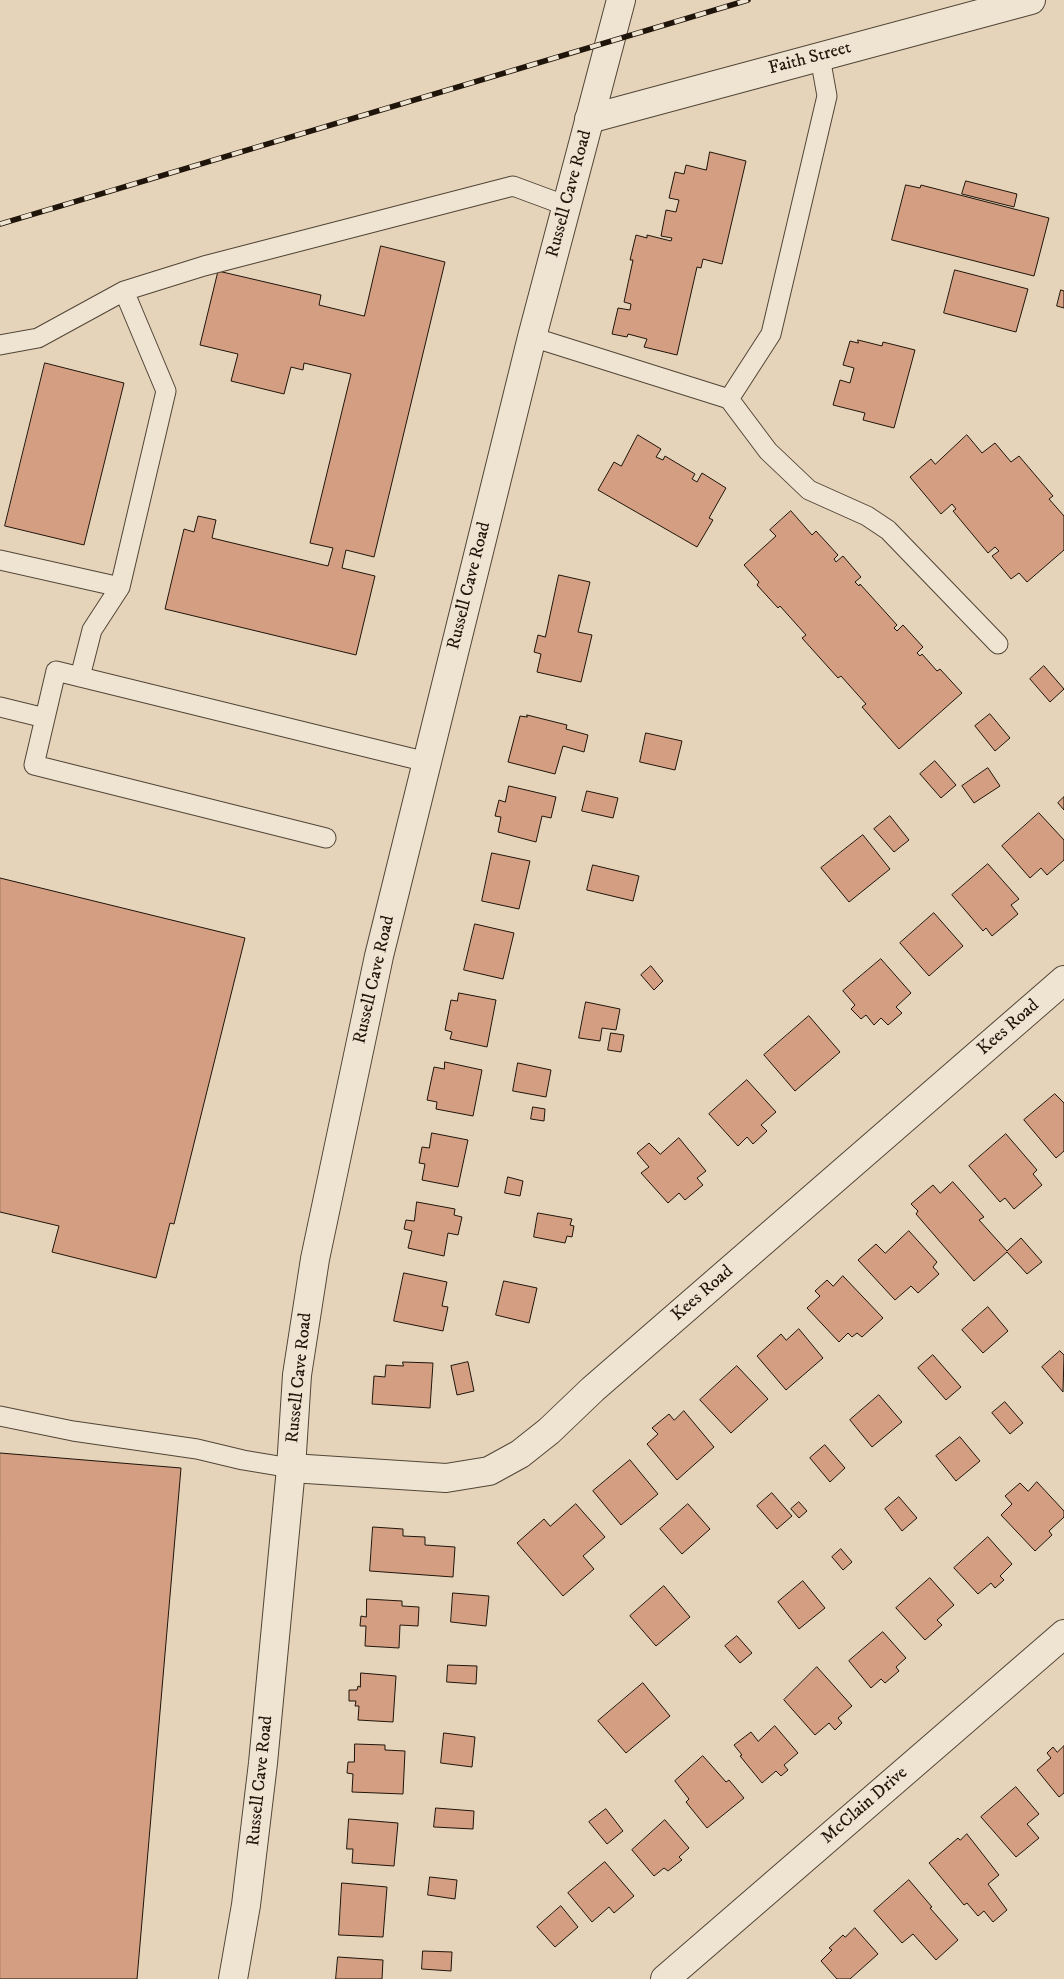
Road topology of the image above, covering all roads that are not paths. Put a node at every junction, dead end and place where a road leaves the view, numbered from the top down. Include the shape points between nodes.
1 (621, 0) edge
2 (1031, 0) edge
3 (820, 57) junction
4 (589, 119) junction
5 (567, 206) junction
6 (124, 291) junction
7 (532, 338) junction
8 (0, 345) edge
9 (729, 399) junction
10 (0, 560) edge
11 (120, 587) junction
12 (998, 644) dead end
13 (80, 677) junction
14 (0, 708) edge
15 (45, 718) junction
16 (426, 762) junction
17 (326, 838) dead end
18 (1060, 992) edge
19 (0, 1416) edge
20 (291, 1468) junction
21 (1064, 1634) edge
22 (233, 1979) edge
23 (665, 1979) edge

1 - 4 street, Russell Cave Road
2 - 3 street, Faith Street
3 - 4 street, Faith Street
3 - 9 lane via 826,96 771,334
4 - 5 street, Russell Cave Road
5 - 6 lane via 513,186 204,266
5 - 7 street, Russell Cave Road
6 - 8 lane via 38,338
6 - 11 lane via 166,391
7 - 9 lane
7 - 16 street, Russell Cave Road
9 - 12 lane via 768,450 809,490 867,516 888,530
10 - 11 lane
11 - 13 lane via 92,630
13 - 15 lane via 56,671
13 - 16 lane
14 - 15 lane
15 - 17 lane via 34,765
16 - 20 street, Russell Cave Road via 379,956 315,1259 297,1375
18 - 20 street, Kees Road via 520,1454 489,1471 446,1478
19 - 20 lane
20 - 22 street, Russell Cave Road via 263,1763 246,1905
21 - 23 street, McClain Drive

